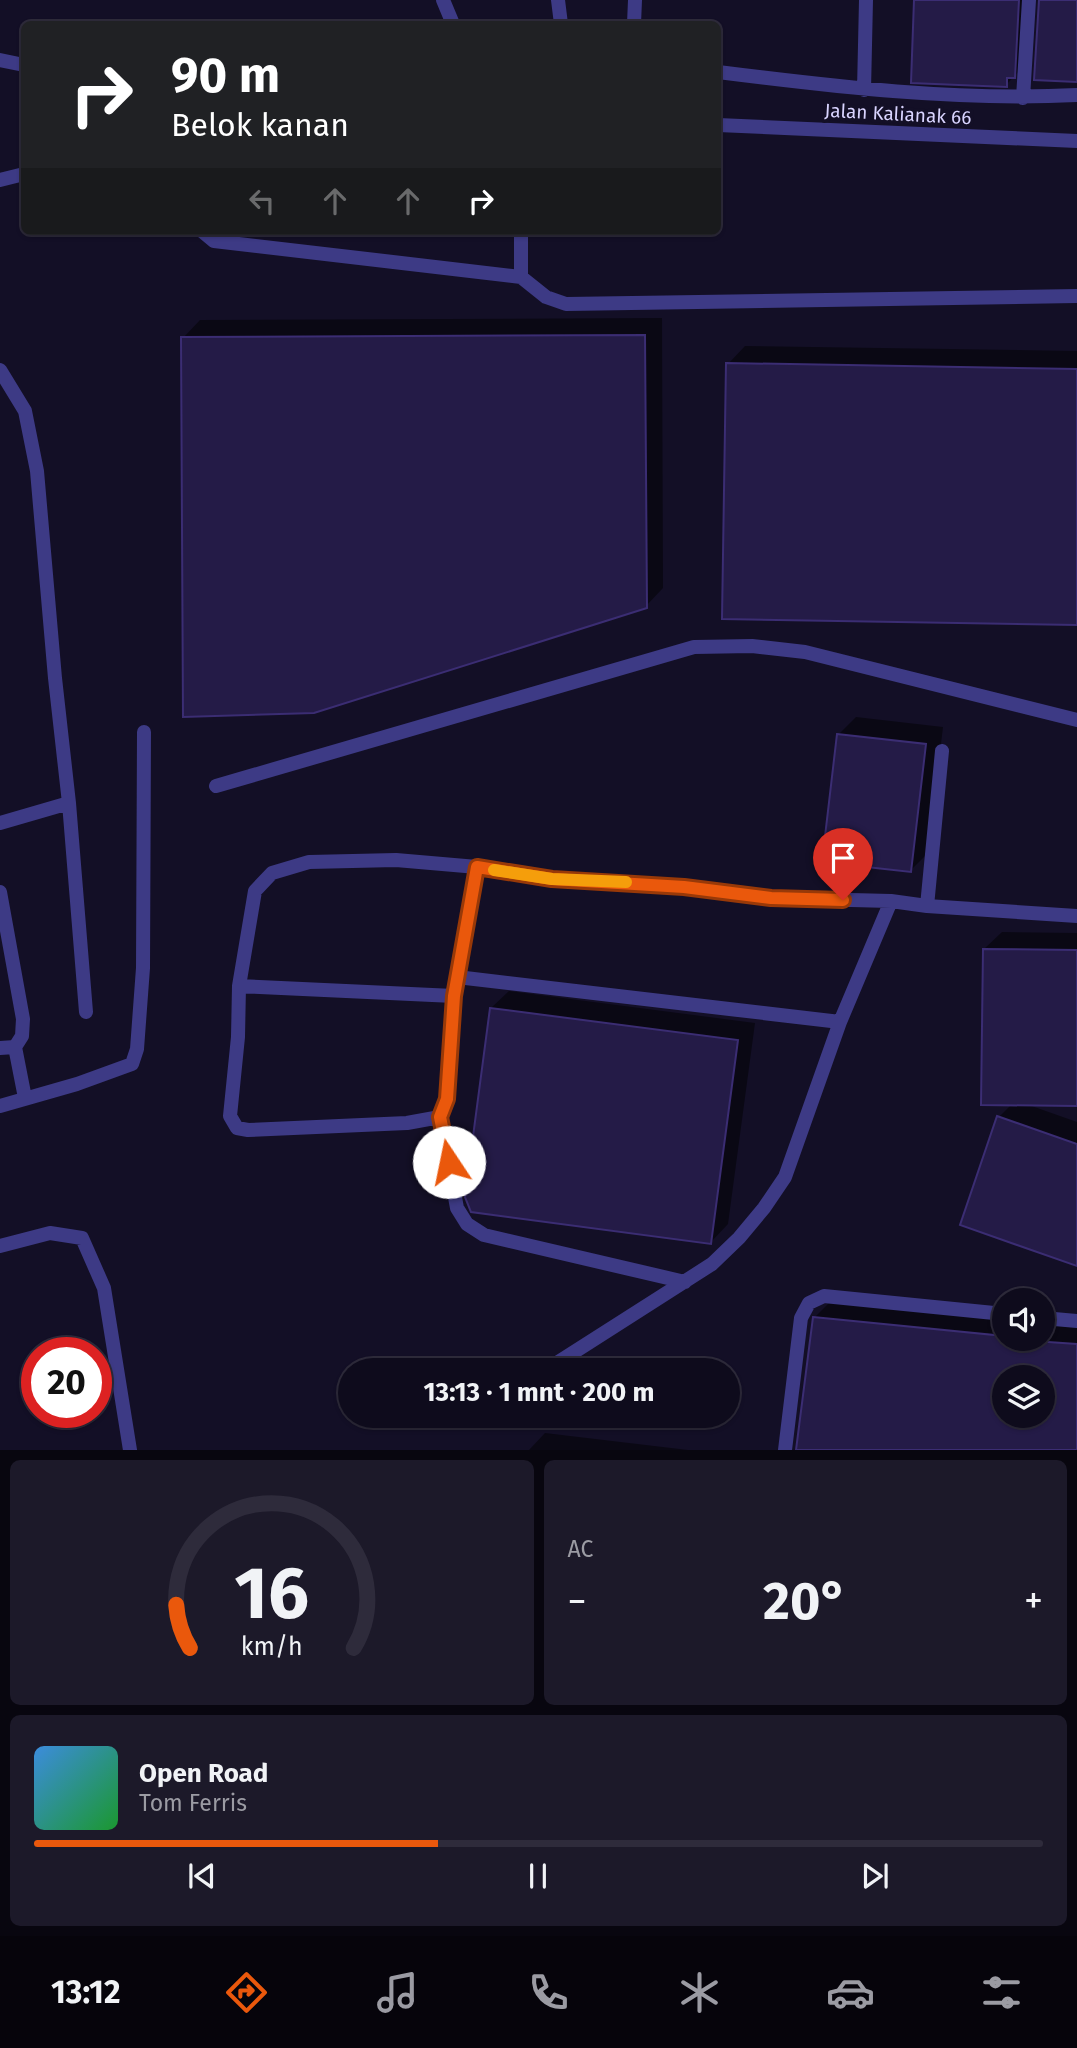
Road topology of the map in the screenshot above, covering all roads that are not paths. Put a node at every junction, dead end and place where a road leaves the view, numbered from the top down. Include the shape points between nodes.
1 (443, 0) edge
2 (558, 0) edge
3 (635, 0) edge
4 (866, 0) edge
5 (1029, 0) edge
6 (452, 21) edge
7 (561, 21) edge
8 (634, 21) edge
9 (0, 60) edge
10 (21, 64) edge
11 (721, 72) edge
12 (864, 90) junction
13 (1077, 95) edge
14 (1023, 98) junction
15 (721, 125) edge
16 (1077, 141) edge
17 (21, 175) edge
18 (0, 180) edge
19 (207, 235) edge
20 (521, 235) edge
21 (521, 277) junction
22 (1077, 296) edge
23 (0, 370) edge
24 (1077, 720) edge
25 (144, 732) dead end
26 (942, 751) dead end
27 (216, 786) dead end
28 (69, 803) junction
29 (0, 823) edge
30 (477, 867) junction
31 (0, 892) edge
32 (891, 901) junction
33 (927, 906) junction
34 (1077, 916) edge
35 (457, 977) junction
36 (239, 986) junction
37 (454, 996) junction
38 (86, 1012) dead end
39 (840, 1022) junction
40 (7, 1047) edge
41 (25, 1098) junction
42 (0, 1105) edge
43 (440, 1117) junction
44 (0, 1246) edge
45 (685, 1282) junction
46 (992, 1313) edge
47 (1055, 1319) edge
48 (1077, 1321) edge
49 (565, 1358) edge
50 (130, 1450) edge
51 (785, 1450) edge

1 - 6 lane
2 - 7 lane
3 - 8 lane
4 - 12 lane
5 - 14 lane
9 - 10 lane
11 - 12 lane
12 - 14 lane
13 - 14 lane
15 - 16 lane, Jalan Kalianak 66
17 - 18 lane
19 - 21 lane via 215,241
20 - 21 lane
21 - 22 lane via 547,297 566,304
23 - 28 lane via 25,411 37,471
24 - 27 lane via 805,652 752,646 694,647
25 - 41 lane via 143,968 137,1049 132,1064
26 - 33 lane
28 - 29 lane
28 - 38 lane
30 - 32 lane via 552,879 771,898
30 - 35 lane
30 - 36 lane via 396,860 309,862 272,873 255,891
31 - 40 lane via 23,1019 22,1037
32 - 33 lane
32 - 39 lane
33 - 34 lane
35 - 37 lane
35 - 39 lane
36 - 37 lane
36 - 43 lane via 230,1116 237,1128 407,1123
37 - 43 lane via 447,1099
39 - 45 lane via 785,1177 739,1238
40 - 41 lane
41 - 42 lane
43 - 45 lane via 457,1208 467,1224 484,1235
44 - 50 lane via 50,1233 82,1238 104,1288
45 - 49 lane
46 - 51 lane via 824,1296 809,1303 801,1318
47 - 48 lane

